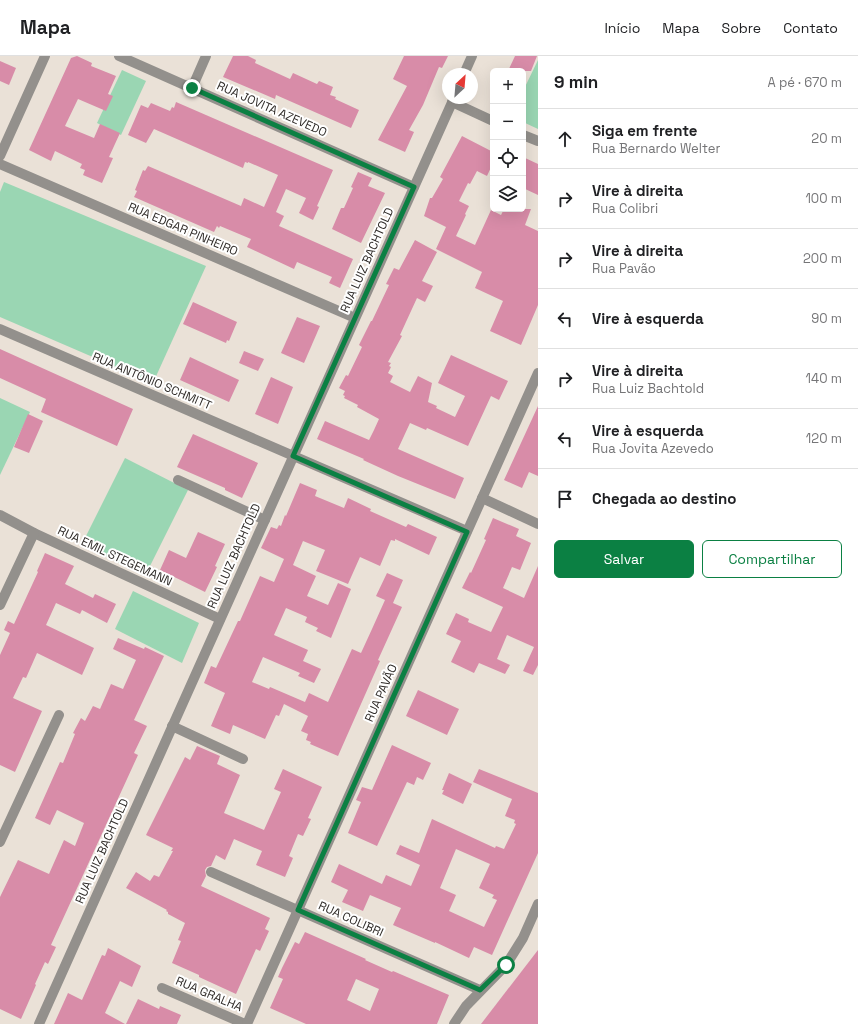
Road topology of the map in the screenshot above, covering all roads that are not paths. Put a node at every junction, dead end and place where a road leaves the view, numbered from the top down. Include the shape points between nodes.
1 (45, 56) edge
2 (119, 56) edge
3 (206, 56) edge
4 (472, 56) edge
5 (467, 68) edge
6 (192, 88) junction
7 (451, 104) edge
8 (461, 104) edge
9 (490, 119) edge
10 (526, 136) edge
11 (538, 141) edge
12 (2, 144) edge
13 (0, 156) edge
14 (0, 164) edge
15 (414, 187) junction
16 (355, 318) junction
17 (0, 329) edge
18 (538, 372) edge
19 (293, 456) junction
20 (178, 480) dead end
21 (482, 498) junction
22 (0, 515) edge
23 (264, 520) junction
24 (538, 524) edge
25 (467, 532) junction
26 (34, 533) junction
27 (0, 605) edge
28 (220, 619) junction
29 (59, 716) dead end
30 (172, 726) junction
31 (244, 759) dead end
32 (0, 842) edge
33 (211, 872) dead end
34 (538, 904) edge
35 (298, 910) junction
36 (162, 988) dead end
37 (480, 990) junction
38 (38, 1024) edge
39 (246, 1024) edge
40 (454, 1024) edge

1 - 12 street
2 - 6 street, RUA JOVITA AZEVEDO
3 - 6 street
4 - 5 street
6 - 15 street, RUA JOVITA AZEVEDO
7 - 15 street, RUA LUIZ BACHTOLD
8 - 9 street
10 - 11 street
12 - 13 street
14 - 16 street, RUA EDGAR PINHEIRO
15 - 16 street, RUA LUIZ BACHTOLD
16 - 19 street, RUA LUIZ BACHTOLD
17 - 19 street, RUA ANTÔNIO SCHMITT
18 - 21 street, RUA PAVÃO
19 - 23 street, RUA LUIZ BACHTOLD
19 - 25 street, RUA ANTÔNIO SCHMITT
20 - 23 street
21 - 24 street
21 - 25 street, RUA PAVÃO
22 - 26 street, RUA EMIL STEGEMANN
23 - 28 street, RUA LUIZ BACHTOLD
25 - 35 street, RUA PAVÃO
26 - 27 street
26 - 28 street, RUA EMIL STEGEMANN
28 - 30 street, RUA LUIZ BACHTOLD
29 - 32 street
30 - 31 street
30 - 38 street, RUA LUIZ BACHTOLD
33 - 35 street, RUA COLIBRI
34 - 37 street via 515,953 496,976
35 - 37 street, RUA COLIBRI
35 - 39 street, RUA PAVÃO
36 - 39 street, RUA GRALHA
37 - 40 street

